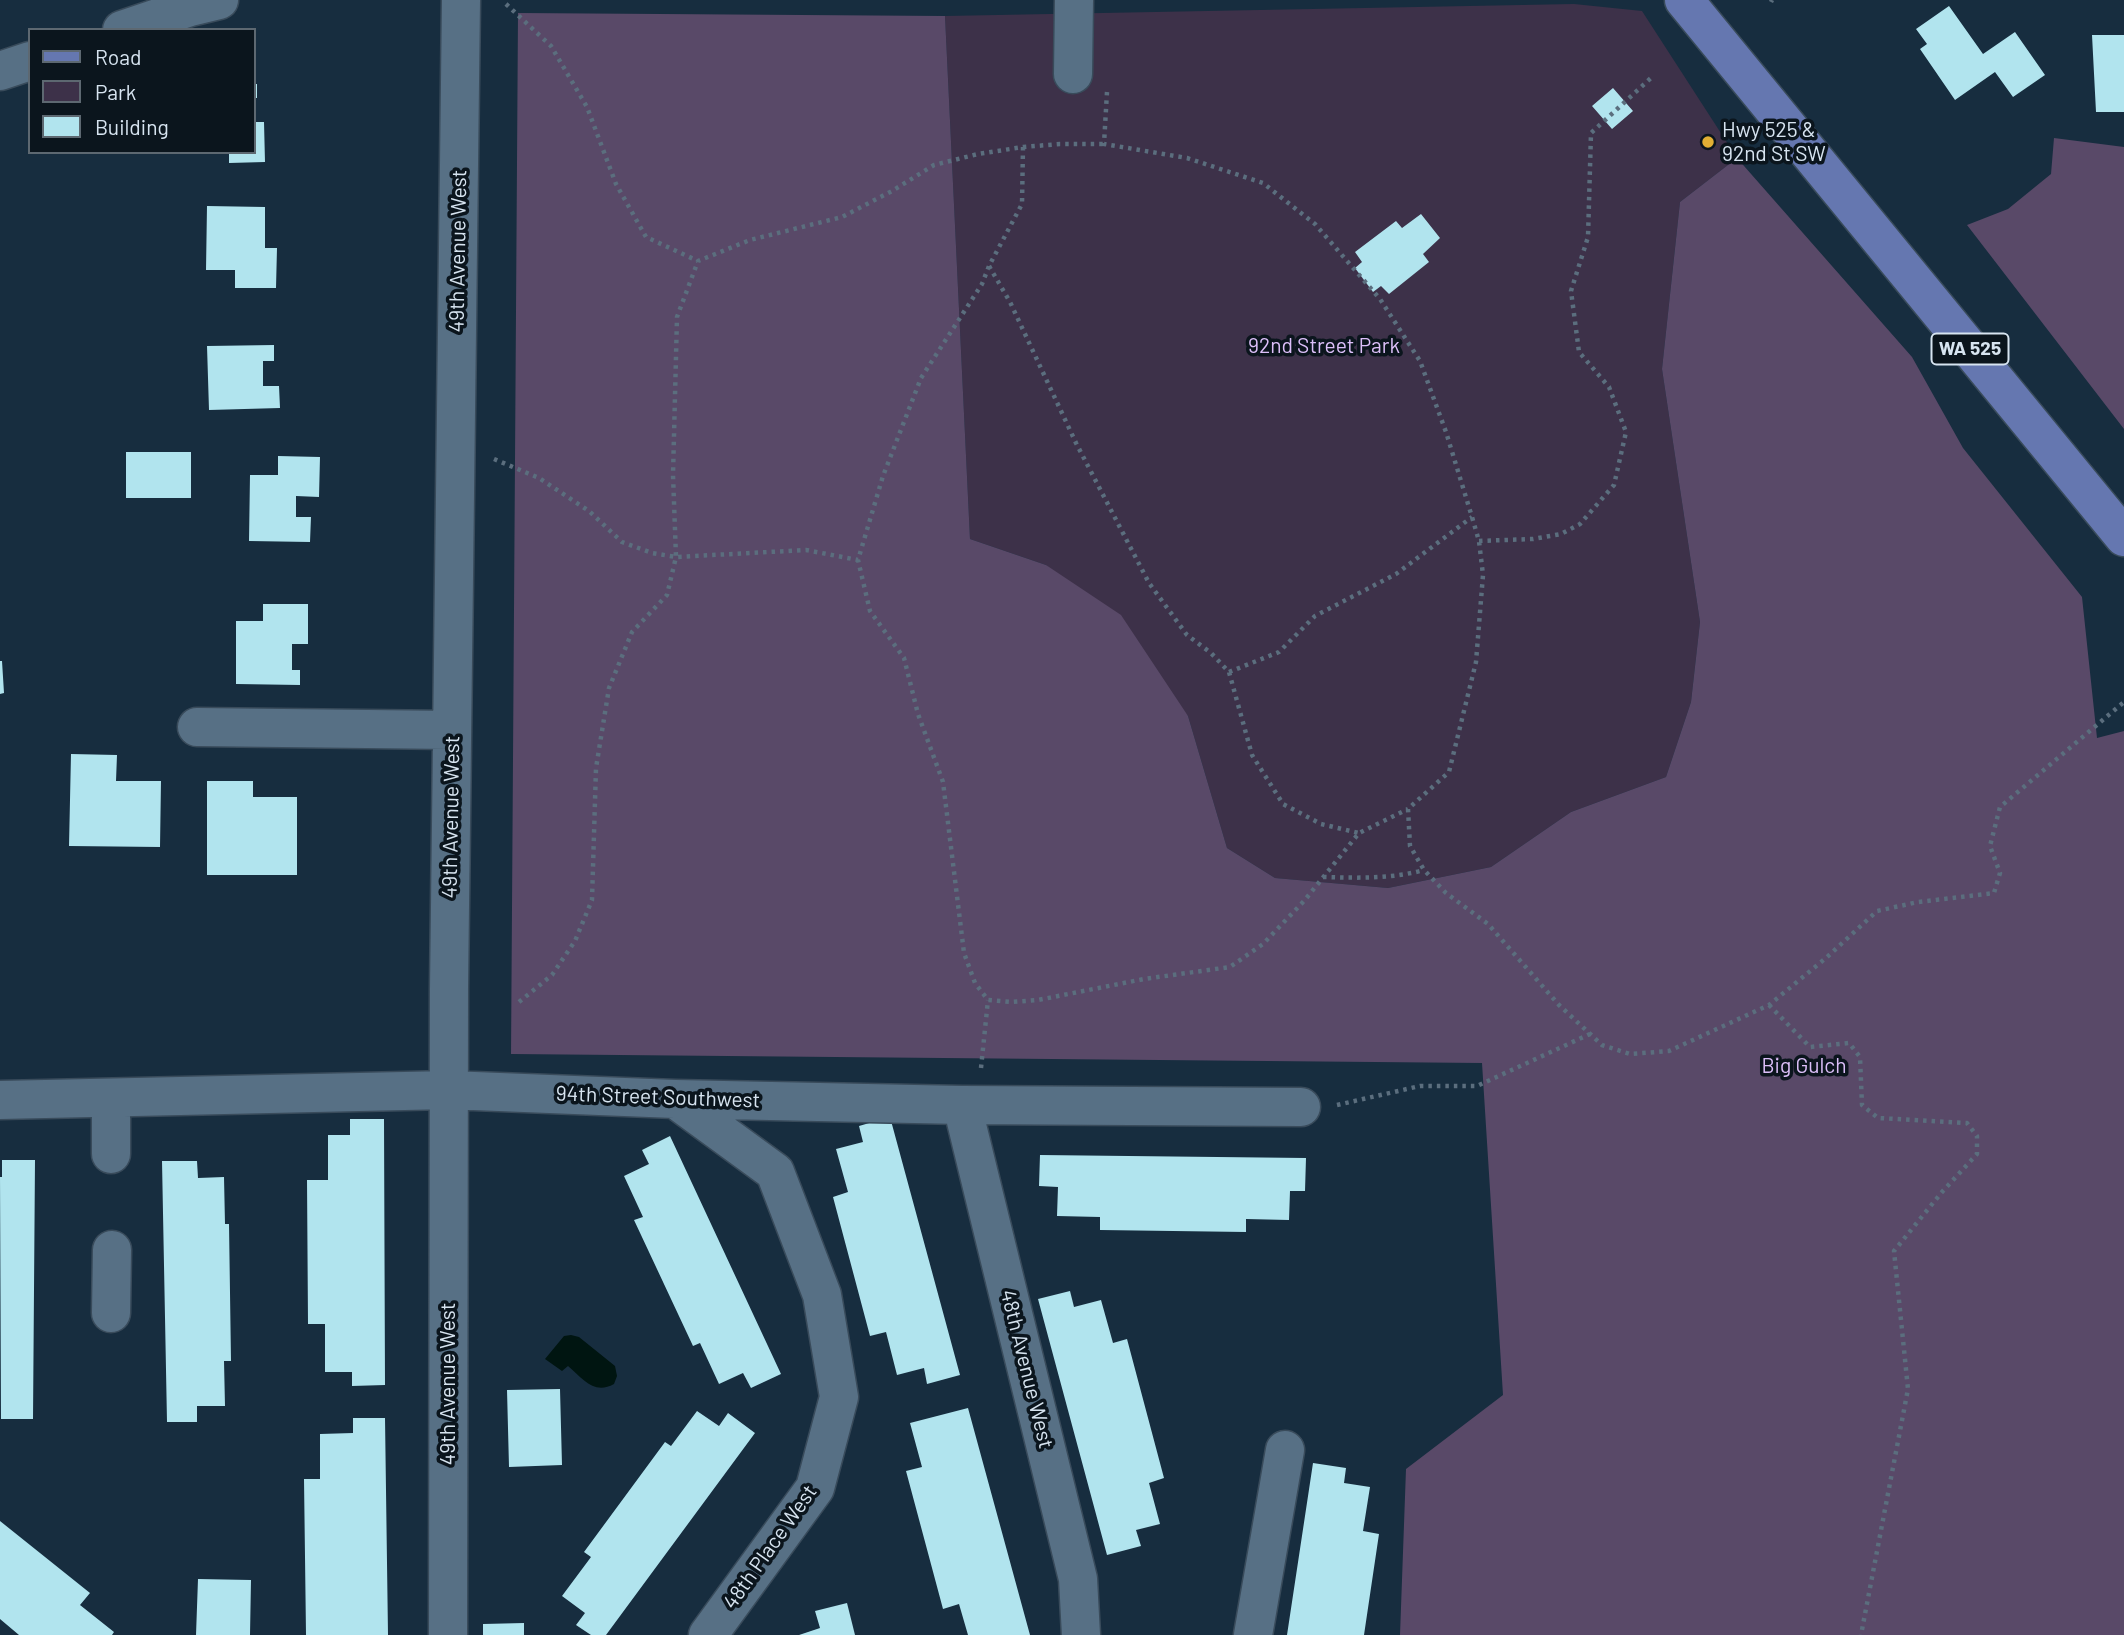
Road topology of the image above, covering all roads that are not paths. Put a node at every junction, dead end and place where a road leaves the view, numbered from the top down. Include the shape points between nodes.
1 (219, 0) edge
2 (461, 0) edge
3 (1074, 0) edge
4 (1684, 0) edge
5 (128, 28) edge
6 (28, 62) edge
7 (0, 71) edge
8 (1073, 74) dead end
9 (2124, 537) edge
10 (197, 727) dead end
11 (452, 730) junction
12 (449, 1090) junction
13 (111, 1098) junction
14 (675, 1099) junction
15 (8, 1100) edge
16 (962, 1105) junction
17 (1301, 1107) road end
18 (111, 1154) dead end
19 (111, 1250) dead end
20 (111, 1313) dead end
21 (1285, 1450) dead end
22 (448, 1635) edge
23 (708, 1635) edge
24 (1081, 1635) edge
25 (1253, 1635) edge

1 - 5 street
2 - 11 street, 49th Avenue West
3 - 8 street
4 - 9 main road, WA 525
6 - 7 street
10 - 11 street
11 - 12 street, 49th Avenue West
12 - 13 street, 94th Street Southwest
12 - 14 street, 94th Street Southwest
12 - 22 street, 49th Avenue West
13 - 15 street, 94th Street Southwest
13 - 18 street
14 - 16 street, 94th Street Southwest
14 - 23 street, 48th Place West via 775,1172 822,1295 839,1397 815,1488
16 - 17 street, 94th Street Southwest
16 - 24 street, 48th Avenue West via 1078,1579
19 - 20 street
21 - 25 street

